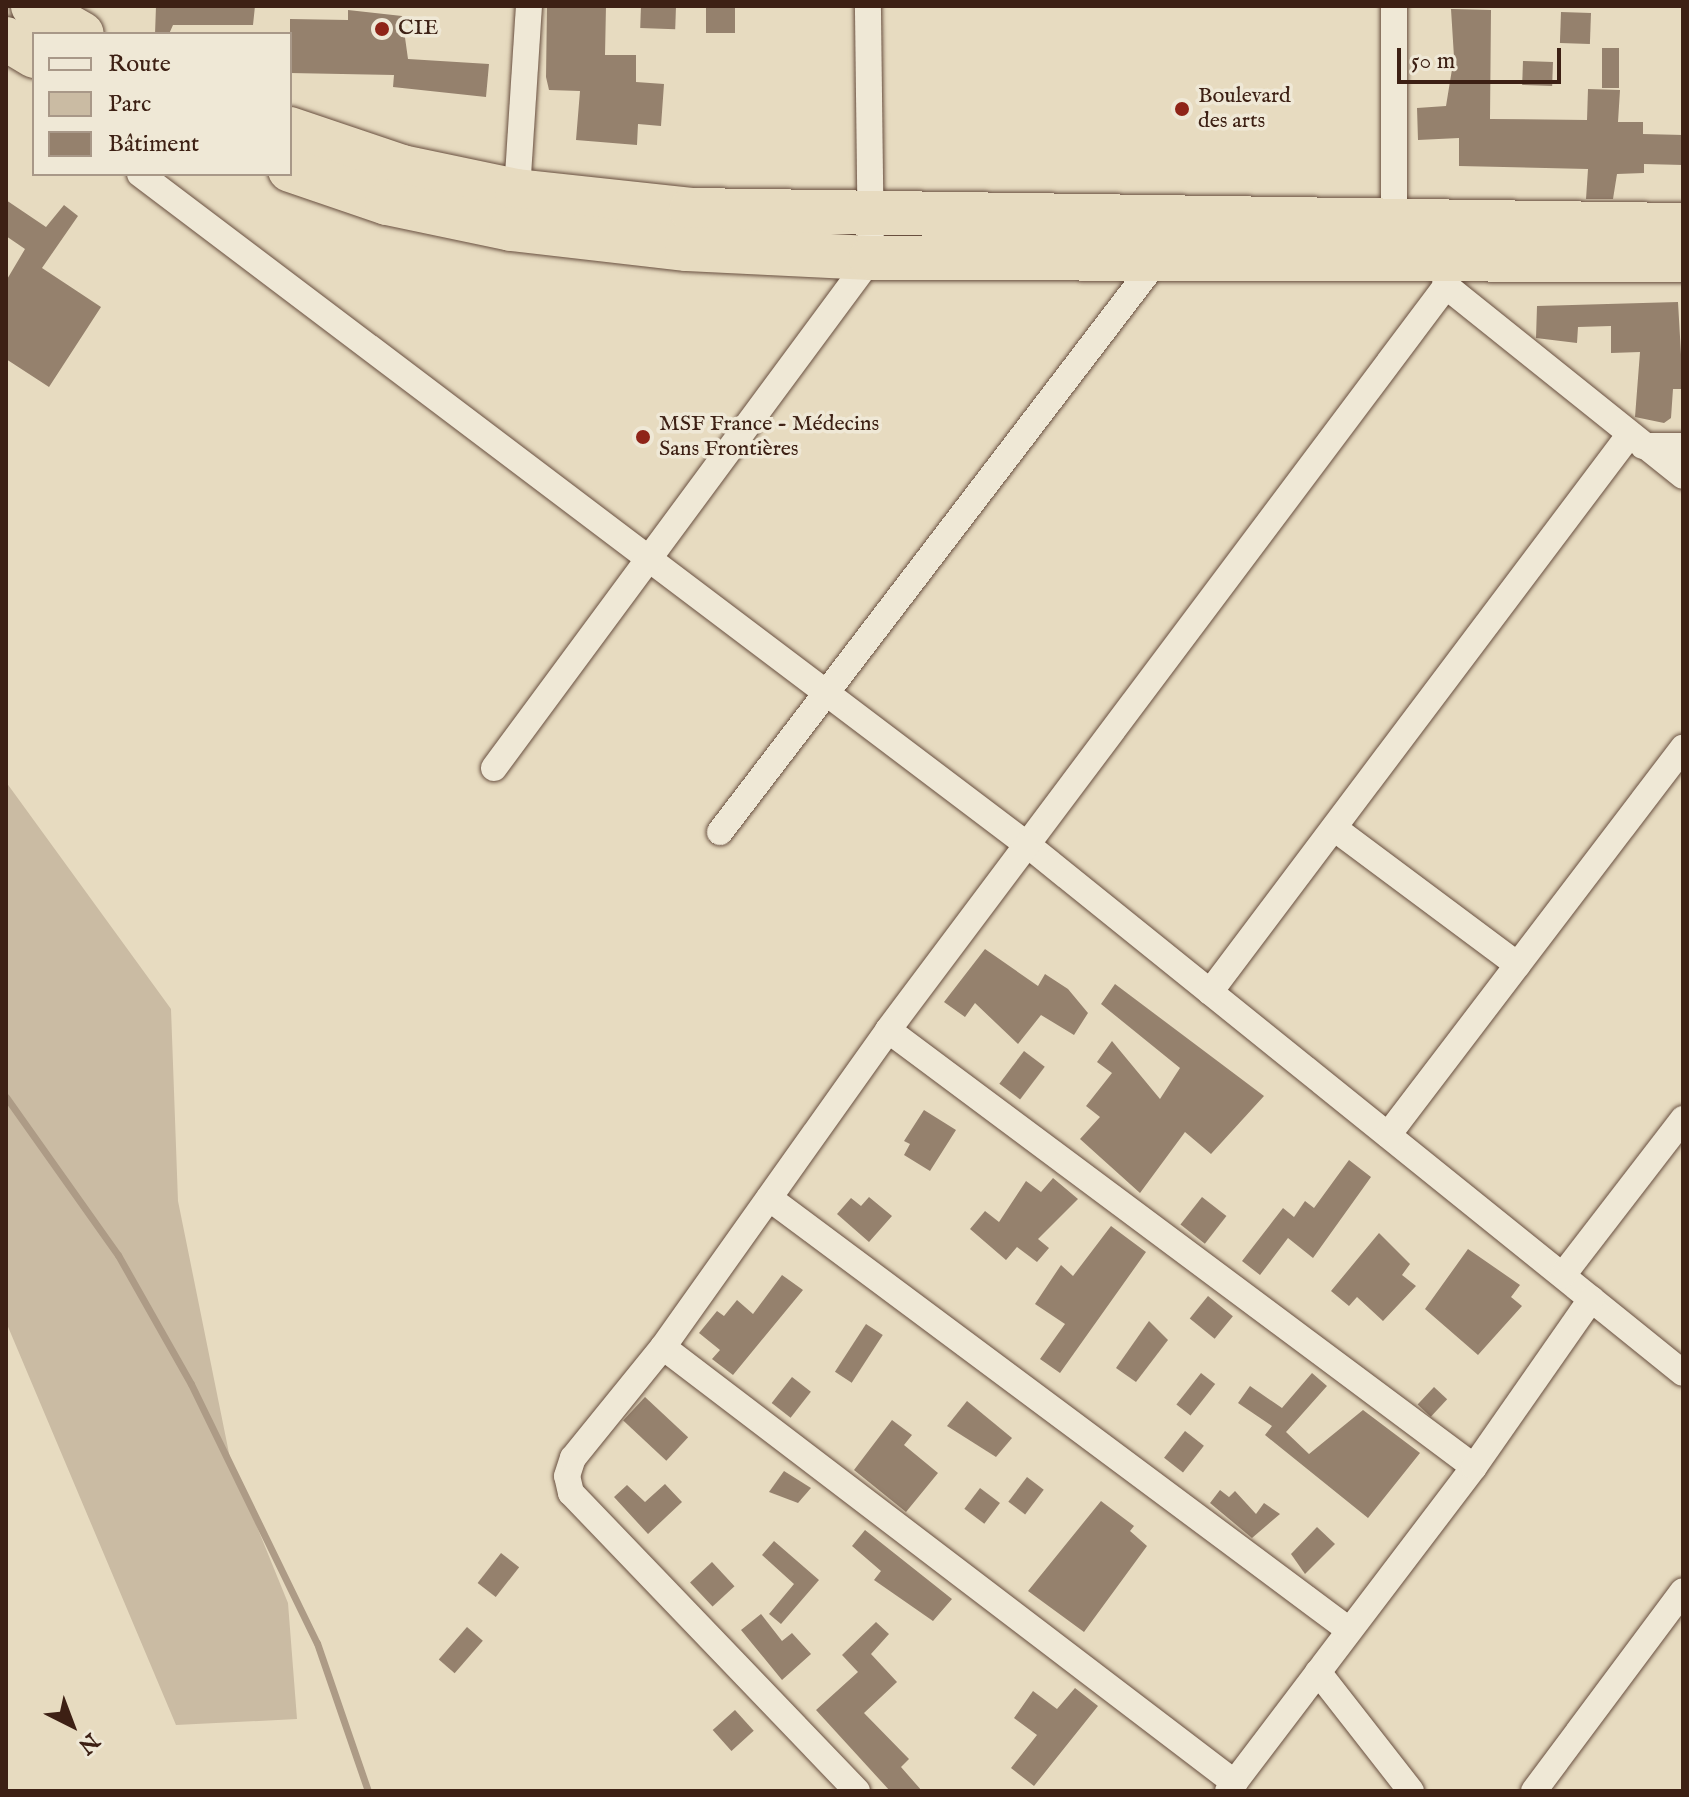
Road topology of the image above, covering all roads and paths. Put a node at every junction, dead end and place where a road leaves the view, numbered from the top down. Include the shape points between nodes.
1 (33, 6) edge
2 (529, 6) edge
3 (868, 6) edge
4 (1394, 6) edge
5 (78, 32) edge
6 (6, 39) edge
7 (32, 55) edge
8 (292, 130) edge
9 (292, 171) edge
10 (143, 176) edge
11 (517, 191) junction
12 (872, 213) junction
13 (1394, 223) junction
14 (1683, 225) edge
15 (1161, 255) junction
16 (1442, 255) junction
17 (871, 258) junction
18 (1683, 260) edge
19 (1636, 440) junction
20 (1683, 446) edge
21 (1683, 476) edge
22 (651, 558) junction
23 (825, 693) junction
24 (1683, 748) edge
25 (494, 768) dead end
26 (1334, 828) junction
27 (720, 832) dead end
28 (1029, 846) junction
29 (1518, 965) junction
30 (1210, 992) junction
31 (888, 1030) junction
32 (1683, 1119) edge
33 (1388, 1135) junction
34 (769, 1198) junction
35 (1563, 1275) junction
36 (1591, 1299) junction
37 (663, 1347) junction
38 (1683, 1373) edge
39 (1474, 1467) junction
40 (1683, 1591) edge
41 (1349, 1630) junction
42 (1318, 1672) junction
43 (1231, 1787) edge
44 (857, 1791) edge
45 (1411, 1791) edge
46 (1534, 1791) edge

1 - 5 highway
2 - 11 street
3 - 12 street
4 - 13 street
6 - 7 highway
8 - 11 highway via 402,167
9 - 17 highway via 387,203 511,229 687,249
10 - 22 street
11 - 12 highway via 691,210
12 - 13 highway
12 - 17 street
13 - 16 highway
14 - 16 highway
15 - 16 highway
15 - 17 highway
15 - 23 street
16 - 18 highway
16 - 19 street
16 - 28 street
17 - 22 street
19 - 20 street
19 - 21 street
19 - 26 street
22 - 23 street
22 - 25 street
23 - 27 street
23 - 28 street
24 - 29 street
26 - 29 street
26 - 30 street
28 - 30 street
28 - 31 street
29 - 33 street
30 - 33 street
31 - 34 street
31 - 39 street
32 - 35 street
33 - 35 street
34 - 37 street
34 - 41 street
35 - 36 street
36 - 38 street
36 - 39 street
37 - 43 street
37 - 44 street via 573,1458 567,1476 571,1493
39 - 41 street
40 - 46 street
41 - 42 street
42 - 43 street
42 - 45 street

